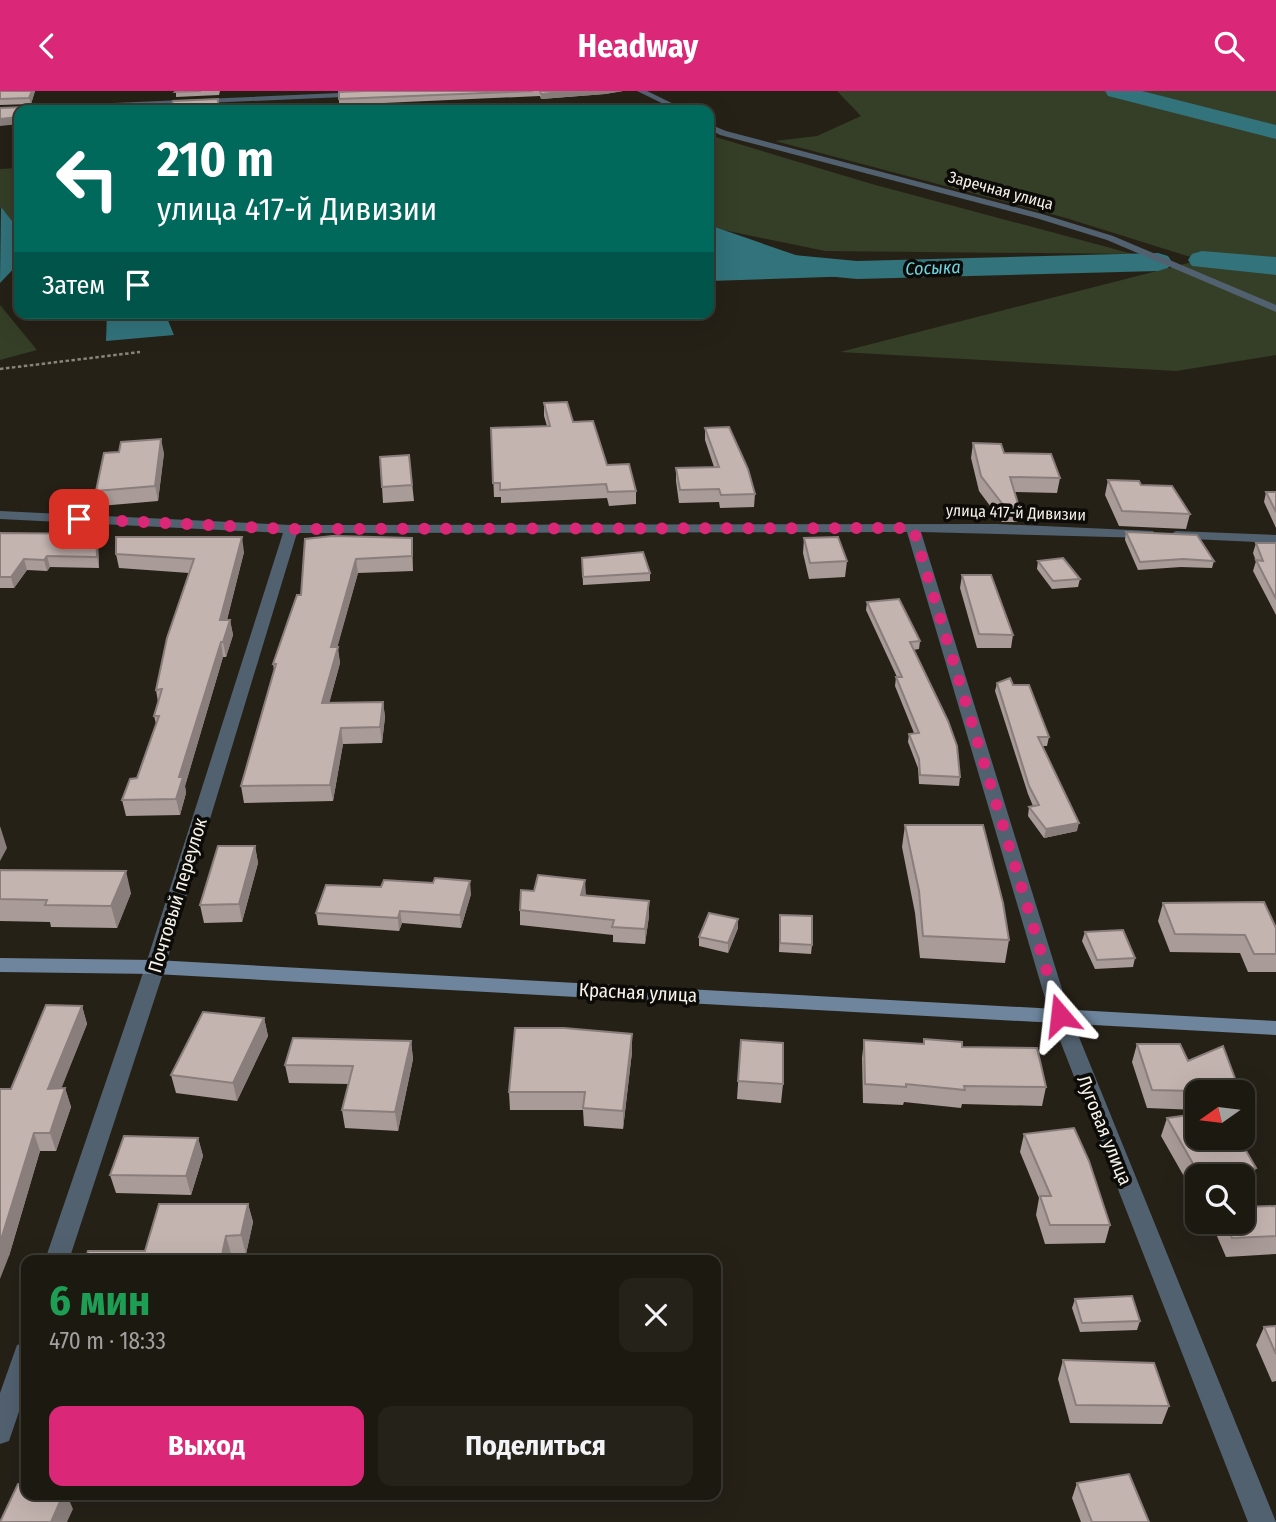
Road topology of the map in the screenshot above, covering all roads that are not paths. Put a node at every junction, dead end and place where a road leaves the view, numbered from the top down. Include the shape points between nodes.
1 (642, 91) edge
2 (369, 93) edge
3 (109, 105) edge
4 (671, 105) edge
5 (714, 128) edge
6 (1276, 309) edge
7 (0, 515) edge
8 (913, 528) junction
9 (291, 529) junction
10 (1276, 539) edge
11 (0, 965) edge
12 (155, 967) junction
13 (1060, 1015) junction
14 (1276, 1028) edge
15 (59, 1255) edge
16 (21, 1368) edge
17 (0, 1431) edge
18 (1262, 1522) edge

1 - 4 street
2 - 3 street
5 - 6 street, Заречная улица via 1110,238
7 - 9 street, улица 417-й Дивизии
8 - 9 street, улица 417-й Дивизии
8 - 10 street, улица 417-й Дивизии
8 - 13 street, Луговая улица
9 - 12 street, Почтовый переулок
11 - 12 street, Красная улица
12 - 13 street, Красная улица
12 - 15 street, Почтовый переулок
13 - 14 street, Красная улица
13 - 18 street, Луговая улица
16 - 17 street

